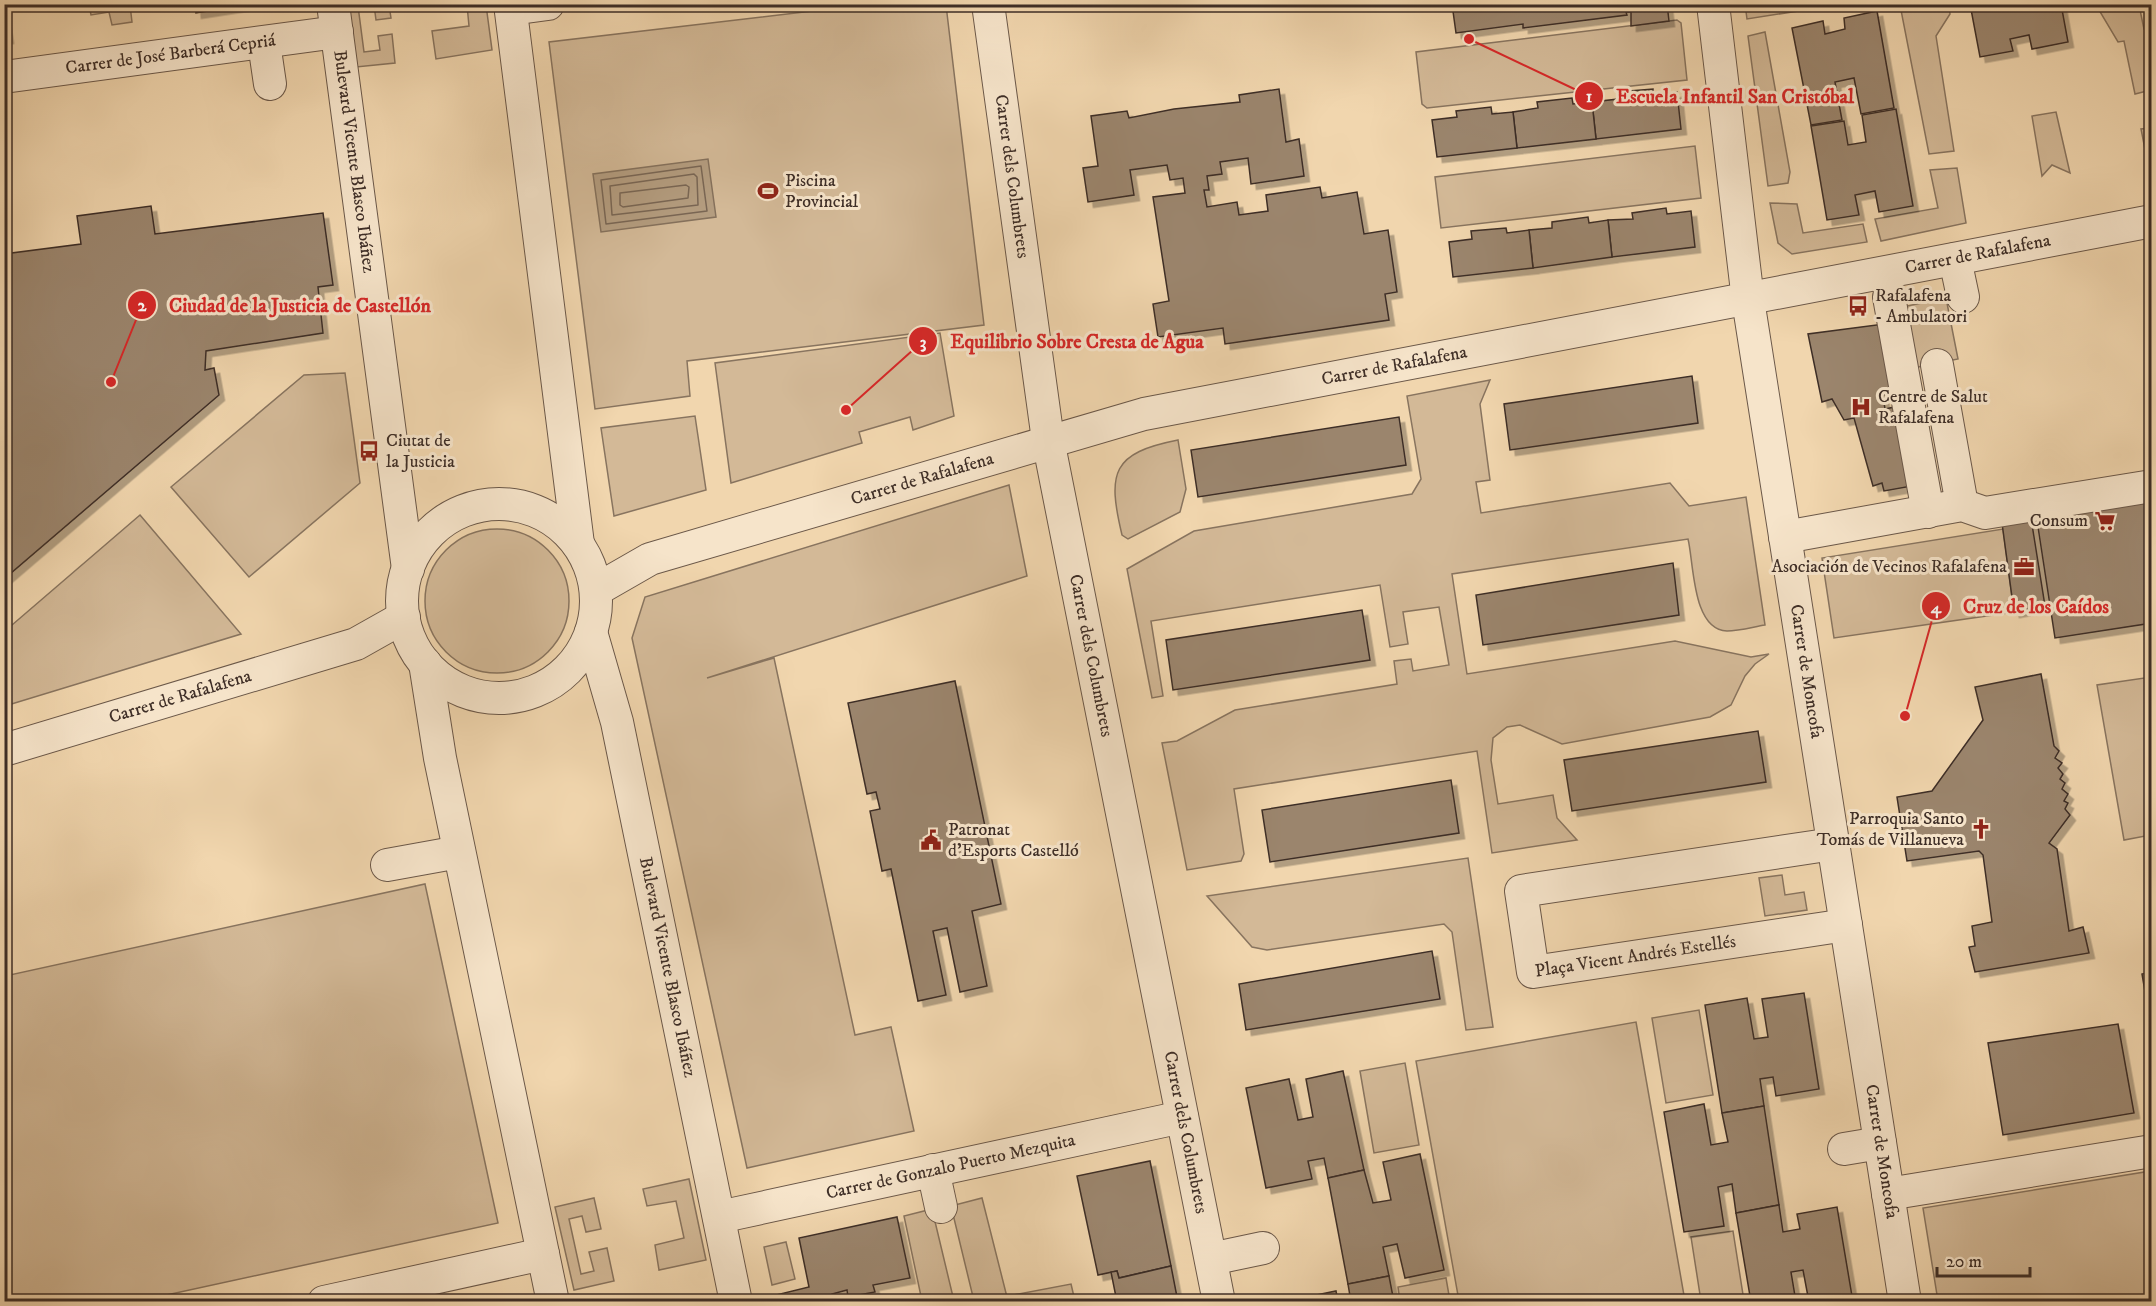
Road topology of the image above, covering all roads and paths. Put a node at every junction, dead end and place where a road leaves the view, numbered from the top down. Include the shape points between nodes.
1 (548, 4) edge
2 (988, 4) edge
3 (1713, 4) edge
4 (510, 7) edge
5 (335, 18) edge
6 (264, 42) junction
7 (4, 77) edge
8 (270, 84) dead end
9 (2151, 221) edge
10 (1955, 259) junction
11 (1889, 297) dead end
12 (1963, 297) dead end
13 (1748, 300) junction
14 (1937, 365) dead end
15 (1048, 440) junction
16 (2151, 486) edge
17 (1962, 506) junction
18 (1928, 512) junction
19 (1785, 537) junction
20 (588, 566) junction
21 (408, 569) junction
22 (591, 632) junction
23 (414, 642) junction
24 (4, 750) edge
25 (1833, 844) junction
26 (459, 852) junction
27 (387, 865) dead end
28 (1846, 926) junction
29 (1182, 1117) junction
30 (1880, 1143) junction
31 (1844, 1149) dead end
32 (2151, 1151) edge
33 (933, 1170) junction
34 (1888, 1194) junction
35 (941, 1207) dead end
36 (719, 1217) junction
37 (1263, 1248) dead end
38 (543, 1254) junction
39 (1211, 1259) junction
40 (324, 1302) edge
41 (553, 1302) edge
42 (736, 1302) edge
43 (1219, 1302) edge
44 (1905, 1302) edge

1 - 4 street
2 - 15 street, Carrer dels Columbrets
3 - 13 street, Carrer de Moncofa
4 - 20 street
5 - 6 street, Carrer de José Barberá Cepriá
5 - 21 street, Bulevard Vicente Blasco Ibáñez
6 - 7 street, Carrer de José Barberá Cepriá
6 - 8 street
9 - 10 street, Carrer de Rafalafena
10 - 12 street
10 - 13 street, Carrer de Rafalafena
11 - 18 street
13 - 15 street, Carrer de Rafalafena via 1144,414
13 - 19 street, Carrer de Moncofa
14 - 17 street
15 - 20 street, Carrer de Rafalafena via 650,559
15 - 29 street, Carrer dels Columbrets
16 - 17 street via 1986,513
17 - 18 street
18 - 19 street
19 - 25 street, Carrer de Moncofa
20 - 21 street via 562,527 543,514 524,507 484,506 467,510 437,527 417,550
20 - 22 street via 596,614
21 - 23 street via 404,585
22 - 23 street via 582,651 553,682 513,697 464,691 438,676
22 - 36 street, Bulevard Vicente Blasco Ibáñez via 617,722
23 - 24 street, Carrer de Rafalafena via 356,644
23 - 26 street
25 - 28 street, Carrer de Moncofa
25 - 28 street, Plaça Vicent Andrés Estellés via 1521,891 1533,972
26 - 27 street
26 - 38 street
28 - 30 street, Carrer de Moncofa
29 - 33 street, Carrer de Gonzalo Puerto Mezquita
29 - 39 street, Carrer dels Columbrets
30 - 31 street
30 - 34 street, Carrer de Moncofa
32 - 34 street
33 - 35 street
33 - 36 street, Carrer de Gonzalo Puerto Mezquita
34 - 44 street, Carrer de Moncofa
36 - 42 street, Bulevard Vicente Blasco Ibáñez
37 - 39 street
38 - 40 street
38 - 41 street
39 - 43 street, Carrer dels Columbrets

